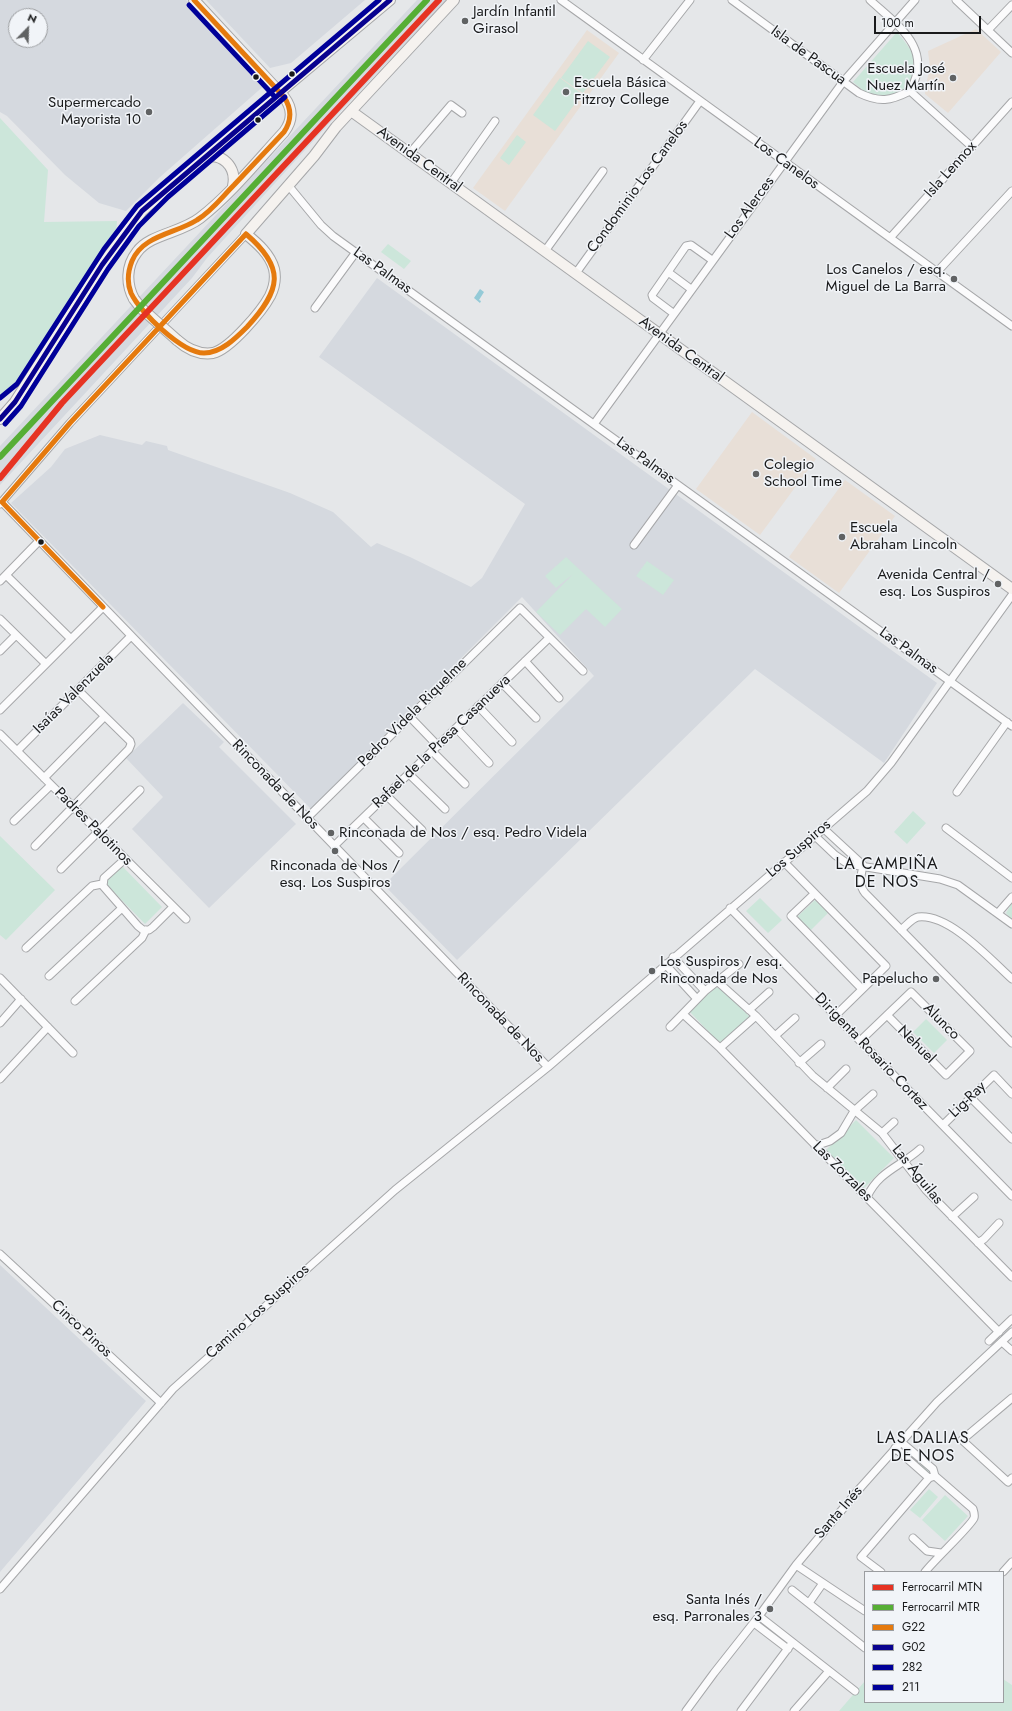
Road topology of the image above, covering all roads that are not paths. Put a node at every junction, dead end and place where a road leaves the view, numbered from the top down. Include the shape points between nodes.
1 (194, 0) edge
2 (390, 0) edge
3 (454, 0) edge
4 (561, 0) edge
5 (690, 0) edge
6 (732, 0) edge
7 (870, 0) edge
8 (915, 0) edge
9 (956, 0) edge
10 (1012, 5) edge
11 (895, 23) junction
12 (988, 30) junction
13 (1012, 53) edge
14 (644, 60) junction
15 (843, 82) junction
16 (910, 91) junction
17 (280, 92) junction
18 (700, 101) junction
19 (1012, 102) edge
20 (351, 110) junction
21 (462, 113) dead end
22 (496, 121) dead end
23 (972, 147) junction
24 (410, 153) junction
25 (202, 158) junction
26 (784, 162) junction
27 (603, 171) dead end
28 (451, 183) junction
29 (233, 186) junction
30 (288, 186) junction
31 (1012, 191) edge
32 (246, 234) junction
33 (890, 238) junction
34 (545, 251) junction
35 (356, 252) junction
36 (712, 260) junction
37 (668, 272) junction
38 (937, 272) junction
39 (576, 273) junction
40 (691, 289) junction
41 (316, 308) dead end
42 (673, 313) junction
43 (1012, 326) edge
44 (658, 333) junction
45 (22, 389) junction
46 (0, 408) edge
47 (0, 418) edge
48 (594, 424) junction
49 (678, 485) junction
50 (1, 503) edge
51 (39, 541) junction
52 (634, 545) dead end
53 (6, 575) junction
54 (0, 581) edge
55 (1012, 589) edge
56 (1012, 595) edge
57 (103, 607) junction
58 (0, 619) edge
59 (16, 635) junction
60 (131, 636) junction
61 (549, 638) junction
62 (71, 639) junction
63 (0, 651) edge
64 (525, 661) junction
65 (46, 664) junction
66 (583, 671) dead end
67 (950, 681) junction
68 (502, 683) junction
69 (78, 690) junction
70 (559, 698) dead end
71 (478, 706) junction
72 (0, 710) edge
73 (104, 717) junction
74 (410, 717) junction
75 (536, 718) dead end
76 (1010, 724) edge
77 (456, 728) junction
78 (0, 734) edge
79 (512, 742) dead end
80 (438, 746) junction
81 (17, 751) junction
82 (432, 751) junction
83 (489, 763) dead end
84 (409, 774) junction
85 (44, 778) junction
86 (465, 784) dead end
87 (50, 785) junction
88 (140, 790) dead end
89 (957, 792) dead end
90 (387, 796) junction
91 (73, 807) junction
92 (445, 809) dead end
93 (307, 818) junction
94 (364, 818) junction
95 (14, 821) dead end
96 (823, 828) junction
97 (946, 828) dead end
98 (422, 830) dead end
99 (98, 832) junction
100 (815, 836) junction
101 (35, 846) dead end
102 (334, 846) junction
103 (399, 853) dead end
104 (125, 859) junction
105 (784, 862) junction
106 (863, 865) junction
107 (61, 869) dead end
108 (1012, 878) edge
109 (102, 884) junction
110 (814, 894) junction
111 (1012, 897) edge
112 (174, 907) junction
113 (122, 908) junction
114 (730, 908) junction
115 (998, 913) junction
116 (186, 920) dead end
117 (1012, 924) edge
118 (146, 930) junction
119 (901, 930) junction
120 (26, 948) dead end
121 (673, 957) junction
122 (664, 964) junction
123 (739, 964) dead end
124 (49, 976) dead end
125 (0, 978) edge
126 (1012, 979) edge
127 (718, 982) junction
128 (862, 989) junction
129 (705, 992) junction
130 (769, 992) dead end
131 (21, 999) junction
132 (697, 999) junction
133 (75, 1001) dead end
134 (749, 1010) junction
135 (683, 1014) junction
136 (886, 1015) junction
137 (756, 1016) junction
138 (835, 1016) junction
139 (795, 1018) dead end
140 (0, 1023) edge
141 (48, 1027) junction
142 (670, 1027) dead end
143 (775, 1036) junction
144 (860, 1041) junction
145 (1012, 1043) edge
146 (820, 1044) dead end
147 (720, 1048) junction
148 (73, 1052) dead end
149 (799, 1063) junction
150 (548, 1068) junction
151 (846, 1069) dead end
152 (946, 1075) joint
153 (0, 1079) edge
154 (827, 1088) junction
155 (873, 1094) dead end
156 (1012, 1094) edge
157 (971, 1098) junction
158 (854, 1111) junction
159 (894, 1122) dead end
160 (943, 1125) junction
161 (882, 1133) junction
162 (1012, 1140) edge
163 (814, 1146) junction
164 (920, 1149) dead end
165 (904, 1162) junction
166 (1012, 1196) edge
167 (868, 1197) junction
168 (974, 1197) dead end
169 (952, 1217) junction
170 (999, 1223) dead end
171 (978, 1243) junction
172 (0, 1254) edge
173 (1012, 1277) edge
174 (1012, 1319) edge
175 (999, 1332) junction
176 (1011, 1336) edge
177 (990, 1341) dead end
178 (1002, 1342) junction
179 (1012, 1351) edge
180 (1012, 1398) edge
181 (161, 1403) junction
182 (901, 1442) junction
183 (895, 1448) junction
184 (932, 1477) junction
185 (1010, 1480) edge
186 (913, 1538) dead end
187 (940, 1553) junction
188 (1012, 1562) edge
189 (796, 1565) junction
190 (880, 1571) edge
191 (926, 1571) edge
192 (1004, 1571) edge
193 (823, 1583) junction
194 (0, 1589) edge
195 (792, 1590) dead end
196 (809, 1603) junction
197 (864, 1610) edge
198 (760, 1616) junction
199 (754, 1623) junction
200 (790, 1646) junction
201 (864, 1647) edge
202 (829, 1671) junction
203 (855, 1691) dead end
204 (686, 1711) edge
205 (741, 1711) edge
206 (794, 1711) edge

1 - 17 street
2 - 17 street
3 - 20 street
4 - 14 street, Los Canelos
5 - 14 street
6 - 15 street, Isla de Pascua
7 - 11 street
8 - 11 street, Los Alerces
9 - 12 street
10 - 12 street
11 - 15 street, Los Alerces
11 - 16 street via 916,48 919,65
12 - 13 street
14 - 18 street, Los Canelos
15 - 16 street, Isla de Pascua via 872,100 891,99
15 - 26 street, Los Alerces
16 - 23 street
17 - 25 street
17 - 29 street via 290,106 290,124
18 - 26 street, Los Canelos
18 - 39 street, Condominio Los Canelos
19 - 23 street, Isla Lennox
20 - 24 street, Avenida Central
20 - 30 street
21 - 24 street via 451,105
22 - 28 street
23 - 33 street, Isla Lennox
24 - 28 street, Avenida Central
25 - 29 street via 215,156 225,160 233,171
25 - 45 street via 150,204 128,228
26 - 33 street, Los Canelos
26 - 36 street, Los Alerces
27 - 34 street
28 - 34 street, Avenida Central
29 - 32 street, bridge via 198,219 176,232 149,240 140,248 132,259 129,272 129,287 134,299 188,348 207,353 218,351 237,337 267,302 274,282 273,265 263,250
30 - 32 street
30 - 35 street, Las Palmas via 321,225
31 - 38 street
32 - 50 street via 70,423
33 - 38 street, Los Canelos
34 - 39 street, Avenida Central
35 - 41 street
35 - 48 street, Las Palmas
36 - 37 street via 688,245
36 - 40 street, Los Alerces
37 - 40 street
37 - 42 street via 652,296
38 - 43 street, Los Canelos
39 - 44 street, Avenida Central
40 - 42 street, Los Alerces
42 - 44 street, Los Alerces
44 - 48 street, Los Alerces
44 - 55 street, Avenida Central
45 - 46 street
45 - 47 street via 15,402
48 - 49 street, Las Palmas
49 - 52 street
49 - 67 street, Las Palmas
50 - 51 street, Rinconada de Nos
51 - 53 street
51 - 57 street, Rinconada de Nos
53 - 54 street
53 - 62 street
56 - 67 street, Los Suspiros
57 - 60 street, Rinconada de Nos
57 - 62 street
58 - 59 street
59 - 63 street
59 - 65 street
60 - 69 street, Isaías Valenzuela
60 - 93 street, Rinconada de Nos
61 - 64 street, Rafael de la Presa Casanueva
61 - 66 street
61 - 74 street, Pedro Videla Riquelme via 520,608
62 - 65 street
64 - 68 street, Rafael de la Presa Casanueva
64 - 70 street
65 - 72 street
67 - 76 street, Las Palmas
67 - 96 street, Los Suspiros via 884,773
68 - 71 street, Rafael de la Presa Casanueva
68 - 75 street
69 - 73 street
69 - 81 street, Isaías Valenzuela
71 - 77 street, Rafael de la Presa Casanueva
71 - 79 street
73 - 85 street
73 - 91 street via 131,744
74 - 80 street
74 - 93 street, Pedro Videla Riquelme
76 - 89 street
77 - 80 street, Rafael de la Presa Casanueva
77 - 83 street
78 - 81 street, Padres Palotinos
80 - 82 street, Rafael de la Presa Casanueva
81 - 85 street, Padres Palotinos
82 - 84 street, Rafael de la Presa Casanueva
82 - 86 street
84 - 90 street, Rafael de la Presa Casanueva
84 - 92 street
85 - 87 street, Padres Palotinos
87 - 91 street, Padres Palotinos
87 - 95 street
88 - 99 street
90 - 94 street, Rafael de la Presa Casanueva
90 - 98 street
91 - 99 street, Padres Palotinos
91 - 101 street
93 - 102 street, Rinconada de Nos
94 - 102 street, Rafael de la Presa Casanueva
94 - 103 street
96 - 100 street, Los Suspiros
96 - 106 street
97 - 108 street
99 - 104 street, Padres Palotinos
99 - 107 street
100 - 105 street, Los Suspiros
100 - 106 street via 843,862
102 - 150 street, Rinconada de Nos
104 - 109 street via 106,876
104 - 112 street, Padres Palotinos
105 - 110 street
105 - 114 street, Los Suspiros
106 - 115 street via 946,880 968,891
106 - 119 street via 861,887
109 - 113 street via 105,891
109 - 120 street via 92,886
110 - 128 street via 791,916
110 - 128 street via 886,966
111 - 115 street
112 - 116 street, Padres Palotinos
112 - 118 street via 153,927
113 - 118 street via 140,928
113 - 124 street
114 - 121 street, Los Suspiros
114 - 138 street, Dirigenta Rosario Cortez
115 - 117 street
118 - 133 street via 142,938
119 - 126 street via 914,918 919,917 953,927
119 - 145 street
121 - 122 street, Los Suspiros
121 - 129 street
122 - 132 street
122 - 150 street, Los Suspiros
123 - 127 street
125 - 131 street
127 - 129 street
127 - 134 street, Las Águilas
128 - 138 street
129 - 132 street
130 - 134 street
131 - 140 street
131 - 141 street
132 - 135 street
134 - 137 street, Las Águilas
135 - 142 street
135 - 147 street, Las Zorzales
136 - 144 street
136 - 152 street, Nehuel
136 - 152 street, Alunco via 911,992 970,1051
137 - 143 street, Las Águilas
137 - 147 street
138 - 144 street, Dirigenta Rosario Cortez
139 - 143 street
141 - 148 street
141 - 153 street
143 - 149 street, Las Águilas
144 - 160 street, Dirigenta Rosario Cortez
146 - 149 street
147 - 163 street, Las Zorzales
149 - 154 street, Las Águilas
150 - 181 street, Camino Los Suspiros via 395,1190
151 - 154 street
154 - 158 street, Las Águilas
155 - 158 street
156 - 157 street, Lig-Ray via 994,1075
157 - 160 street, Lig-Ray
157 - 162 street
158 - 161 street, Las Águilas
158 - 163 street via 841,1133 830,1141
159 - 161 street, Las Águilas
160 - 166 street, Dirigenta Rosario Cortez
161 - 165 street, Las Águilas
163 - 167 street, Las Zorzales
164 - 165 street
165 - 167 street via 887,1170
165 - 169 street, Las Águilas
167 - 175 street, Las Zorzales
168 - 169 street, Las Águilas
169 - 171 street, Las Águilas
170 - 171 street
171 - 173 street, Las Águilas
172 - 181 street, Cinco Pinos
174 - 175 street
175 - 177 street
176 - 178 street, Santa Inés
178 - 179 street
178 - 182 street, Santa Inés via 937,1402
180 - 185 street via 962,1440
181 - 194 street, Camino Los Suspiros
182 - 183 street, Santa Inés
182 - 184 street via 933,1469
183 - 184 street
183 - 189 street, Santa Inés
184 - 187 street via 973,1509 974,1515 972,1521
184 - 190 street via 861,1557
186 - 187 street via 927,1551
187 - 191 street
188 - 192 street
189 - 193 street
189 - 198 street, Santa Inés
193 - 196 street
193 - 197 street
195 - 196 street
196 - 201 street
198 - 199 street, Santa Inés
198 - 200 street
199 - 200 street
199 - 204 street, Santa Inés
200 - 202 street
200 - 205 street
202 - 203 street
202 - 206 street

